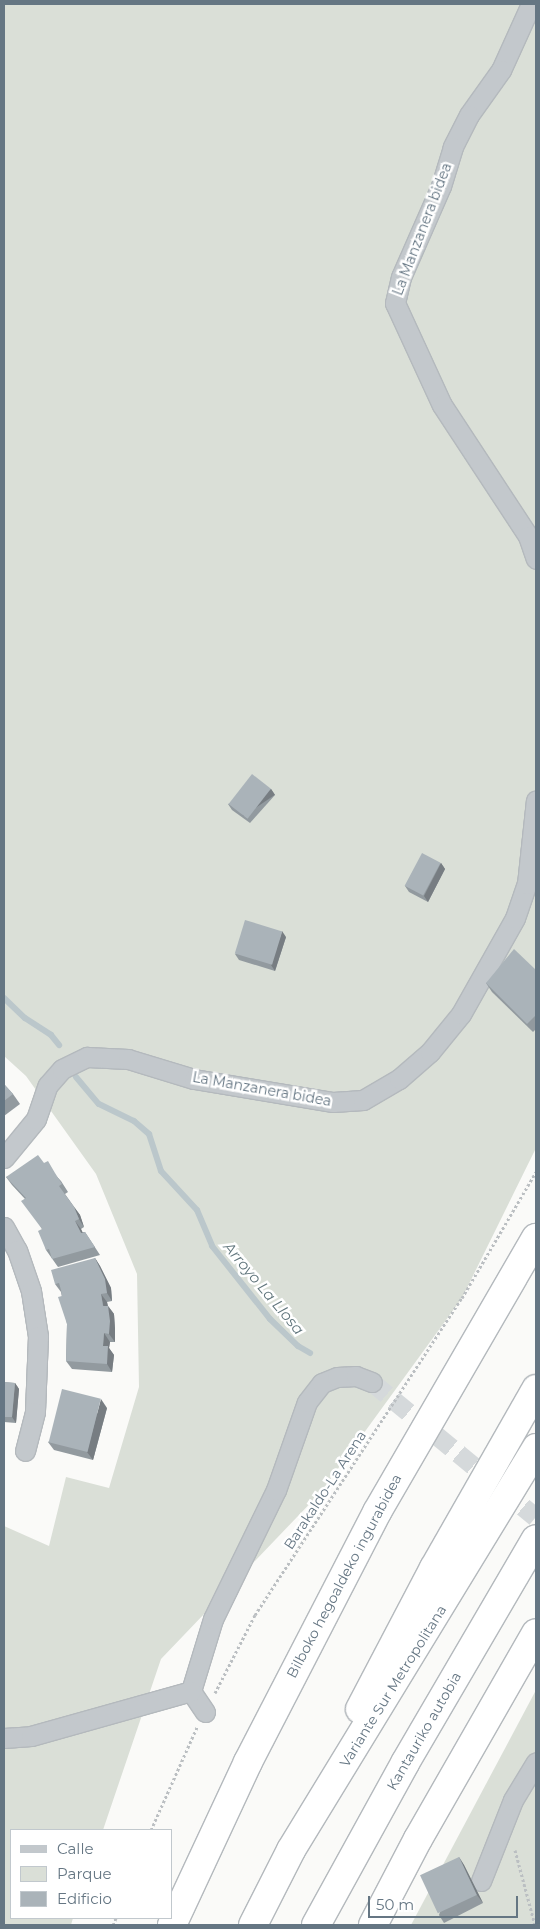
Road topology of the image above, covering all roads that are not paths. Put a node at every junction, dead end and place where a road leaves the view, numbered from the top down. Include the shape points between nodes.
1 (531, 4) edge
2 (536, 559) edge
3 (536, 800) edge
4 (4, 1158) edge
5 (4, 1227) edge
6 (536, 1238) edge
7 (372, 1382) tunnel mouth
8 (536, 1389) edge
9 (536, 1448) edge
10 (25, 1451) dead end
11 (536, 1539) edge
12 (536, 1634) edge
13 (191, 1691) junction
14 (204, 1712) road end
15 (4, 1738) edge
16 (536, 1762) edge
17 (291, 1850) junction
18 (481, 1881) dead end
19 (172, 1925) edge
20 (253, 1925) edge
21 (316, 1925) edge
22 (373, 1925) edge

1 - 2 street, La Manzanera bidea via 501,70 469,115 453,146 441,186 401,277 395,303 442,405 528,536
3 - 4 street, La Manzanera bidea via 527,884 515,918 460,1014 430,1052 399,1079 363,1100 334,1102 194,1079 128,1059 86,1058 62,1068 48,1085 36,1119
5 - 10 street via 17,1250 31,1291 38,1336 35,1412
6 - 19 highway, Bilboko hegoaldeko ingurabidea via 376,1512 248,1762
7 - 13 street via 356,1376 337,1377 322,1384 307,1402 276,1490 213,1620
8 - 17 highway via 434,1568
9 - 17 highway, Variante Sur Metropolitana
11 - 21 highway, Kantauriko autobia via 405,1763
12 - 22 highway via 418,1839
13 - 14 street
13 - 15 street via 31,1736
16 - 18 street via 505,1821
17 - 20 highway, Variante Sur Metropolitana

